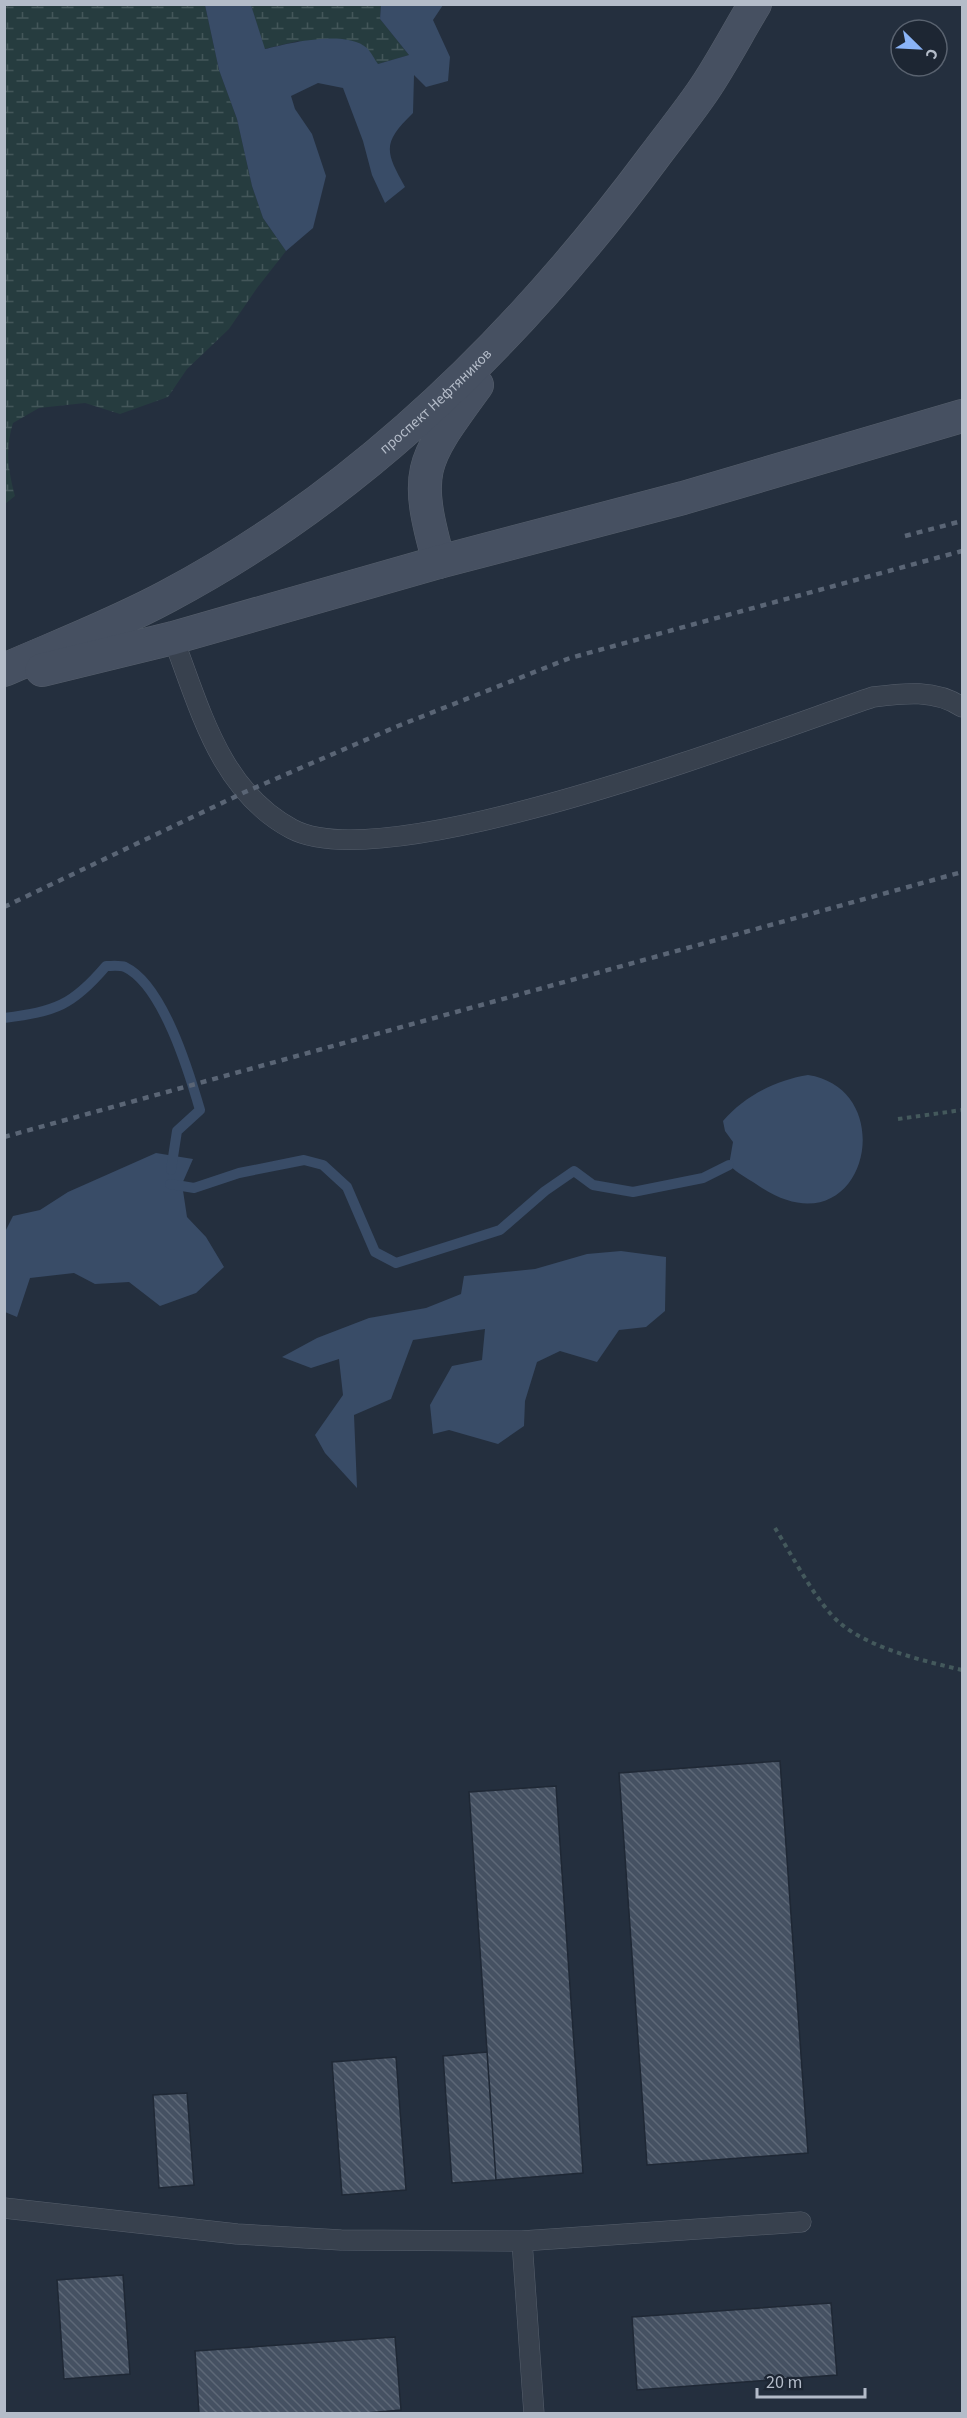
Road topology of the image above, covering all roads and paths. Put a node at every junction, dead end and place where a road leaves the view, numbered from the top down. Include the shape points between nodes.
1 (755, 4) edge
2 (540, 299) junction
3 (963, 416) edge
4 (439, 562) junction
5 (173, 638) junction
6 (4, 670) edge
7 (4, 679) edge
8 (963, 707) edge
9 (963, 1110) edge
10 (898, 1119) dead end
11 (775, 1528) dead end
12 (963, 1670) edge
13 (4, 2208) edge
14 (801, 2222) dead end
15 (522, 2241) junction
16 (534, 2414) edge

1 - 2 main road, проспект Нефтяников via 705,88 619,203
2 - 4 main road via 437,440 426,466 424,501
2 - 6 main road, проспект Нефтяников via 430,409 323,497 249,548 168,596
3 - 4 main road via 683,498
4 - 5 main road
5 - 7 main road
5 - 8 lane via 215,747 245,792 294,830 338,840 434,831 510,815 619,783 873,697 912,692 949,698
9 - 10 path
11 - 12 path via 841,1624 887,1649
13 - 15 lane via 237,2234 342,2240
14 - 15 lane
15 - 16 lane

